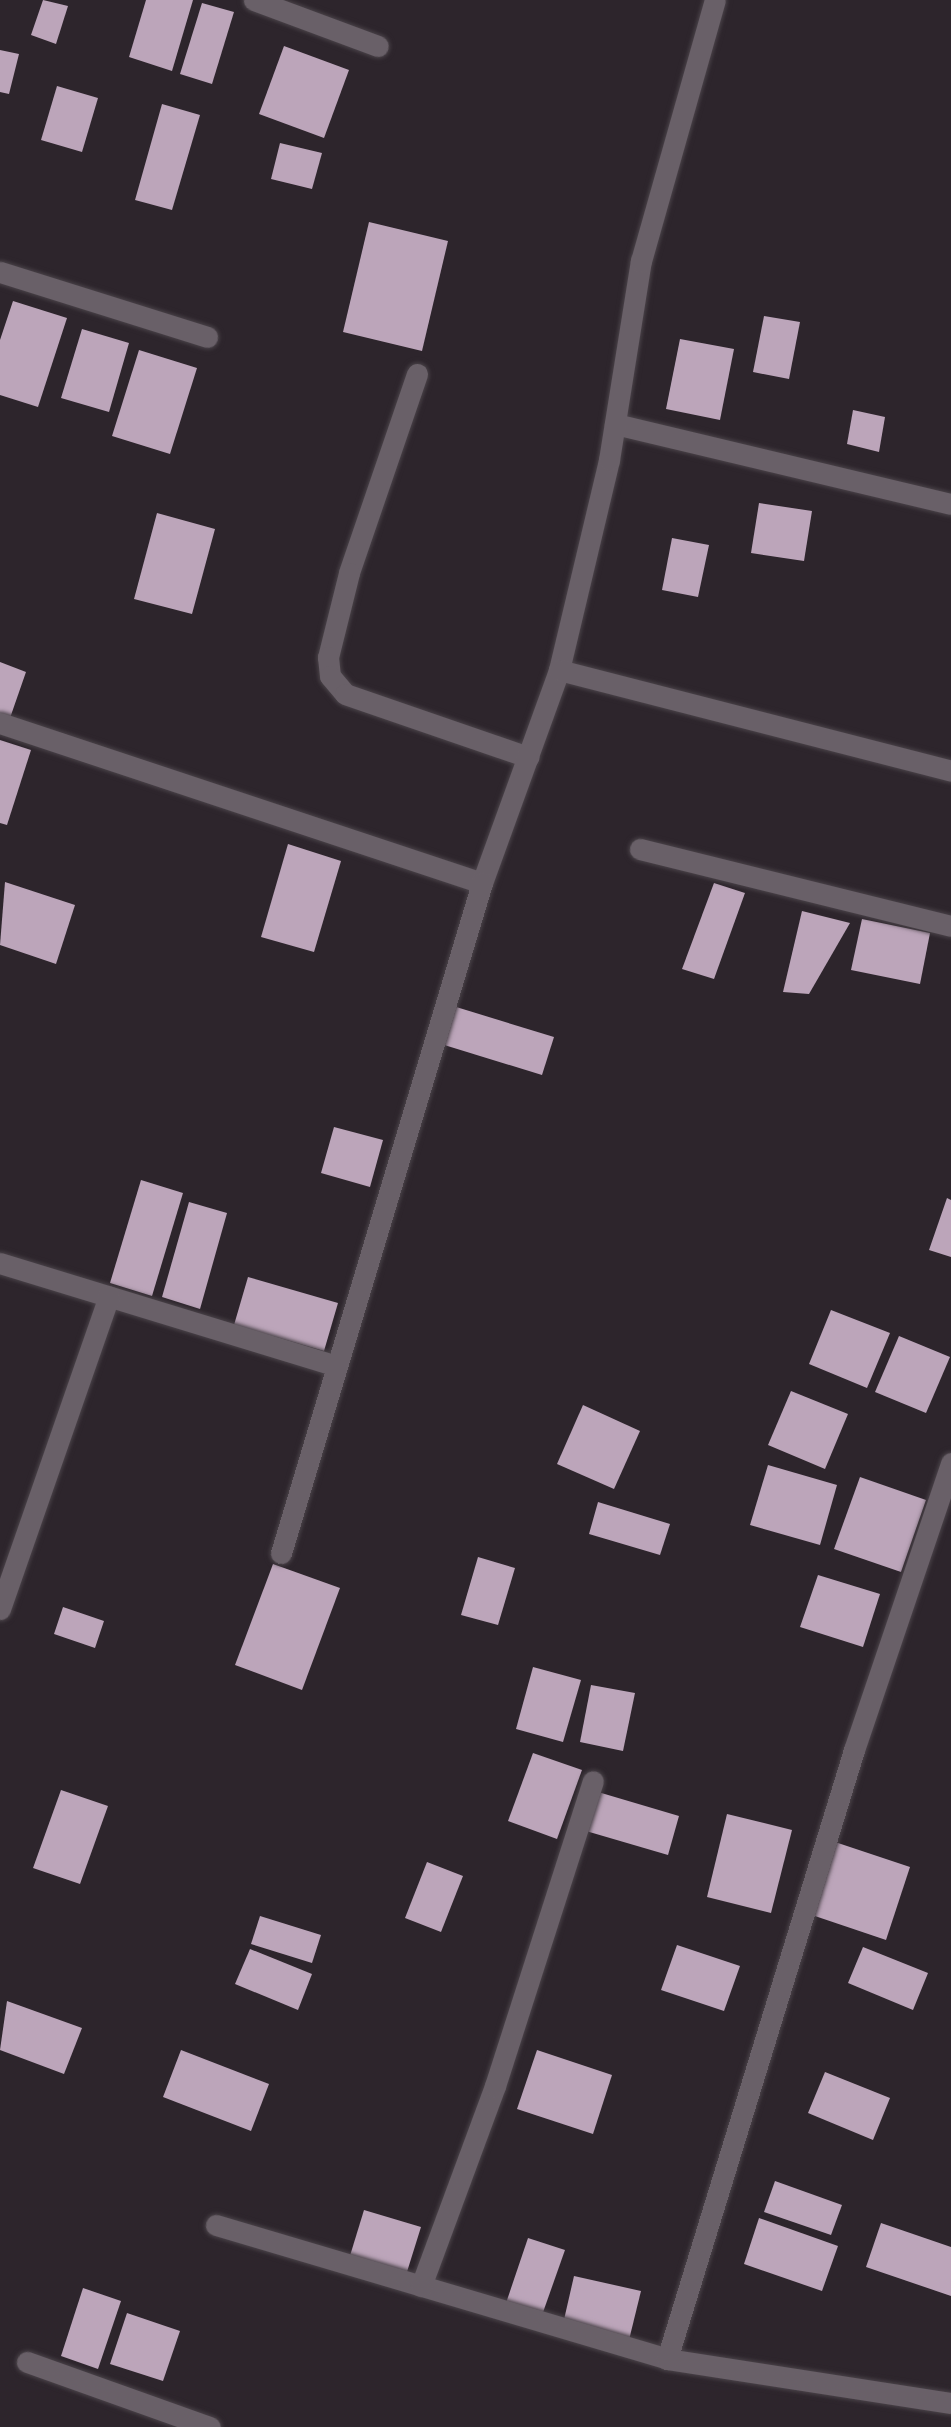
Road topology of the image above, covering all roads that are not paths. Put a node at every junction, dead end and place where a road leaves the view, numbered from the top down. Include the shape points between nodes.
1 (254, 0) edge
2 (715, 0) edge
3 (378, 46) dead end
4 (0, 272) edge
5 (206, 337) dead end
6 (417, 374) dead end
7 (615, 424) junction
8 (951, 504) edge
9 (559, 670) junction
10 (0, 723) edge
11 (528, 757) junction
12 (951, 771) edge
13 (640, 849) dead end
14 (482, 883) junction
15 (951, 926) edge
16 (0, 1263) edge
17 (109, 1296) junction
18 (337, 1366) junction
19 (951, 1463) edge
20 (281, 1553) dead end
21 (0, 1609) edge
22 (593, 1782) dead end
23 (216, 2225) dead end
24 (421, 2286) junction
25 (667, 2359) junction
26 (27, 2362) dead end
27 (951, 2403) edge
28 (210, 2427) edge

1 - 3 street
2 - 7 street via 641,261
4 - 5 street
6 - 11 street via 349,573 328,657 330,676 345,694
7 - 8 street
7 - 9 street
9 - 11 street
9 - 12 street
10 - 14 street
11 - 14 street
13 - 15 street
14 - 18 street
16 - 17 street
17 - 18 street
17 - 21 street
18 - 20 street
19 - 25 street via 854,1749
22 - 24 street via 495,2087
23 - 24 street
24 - 25 street
25 - 27 street
26 - 28 street

